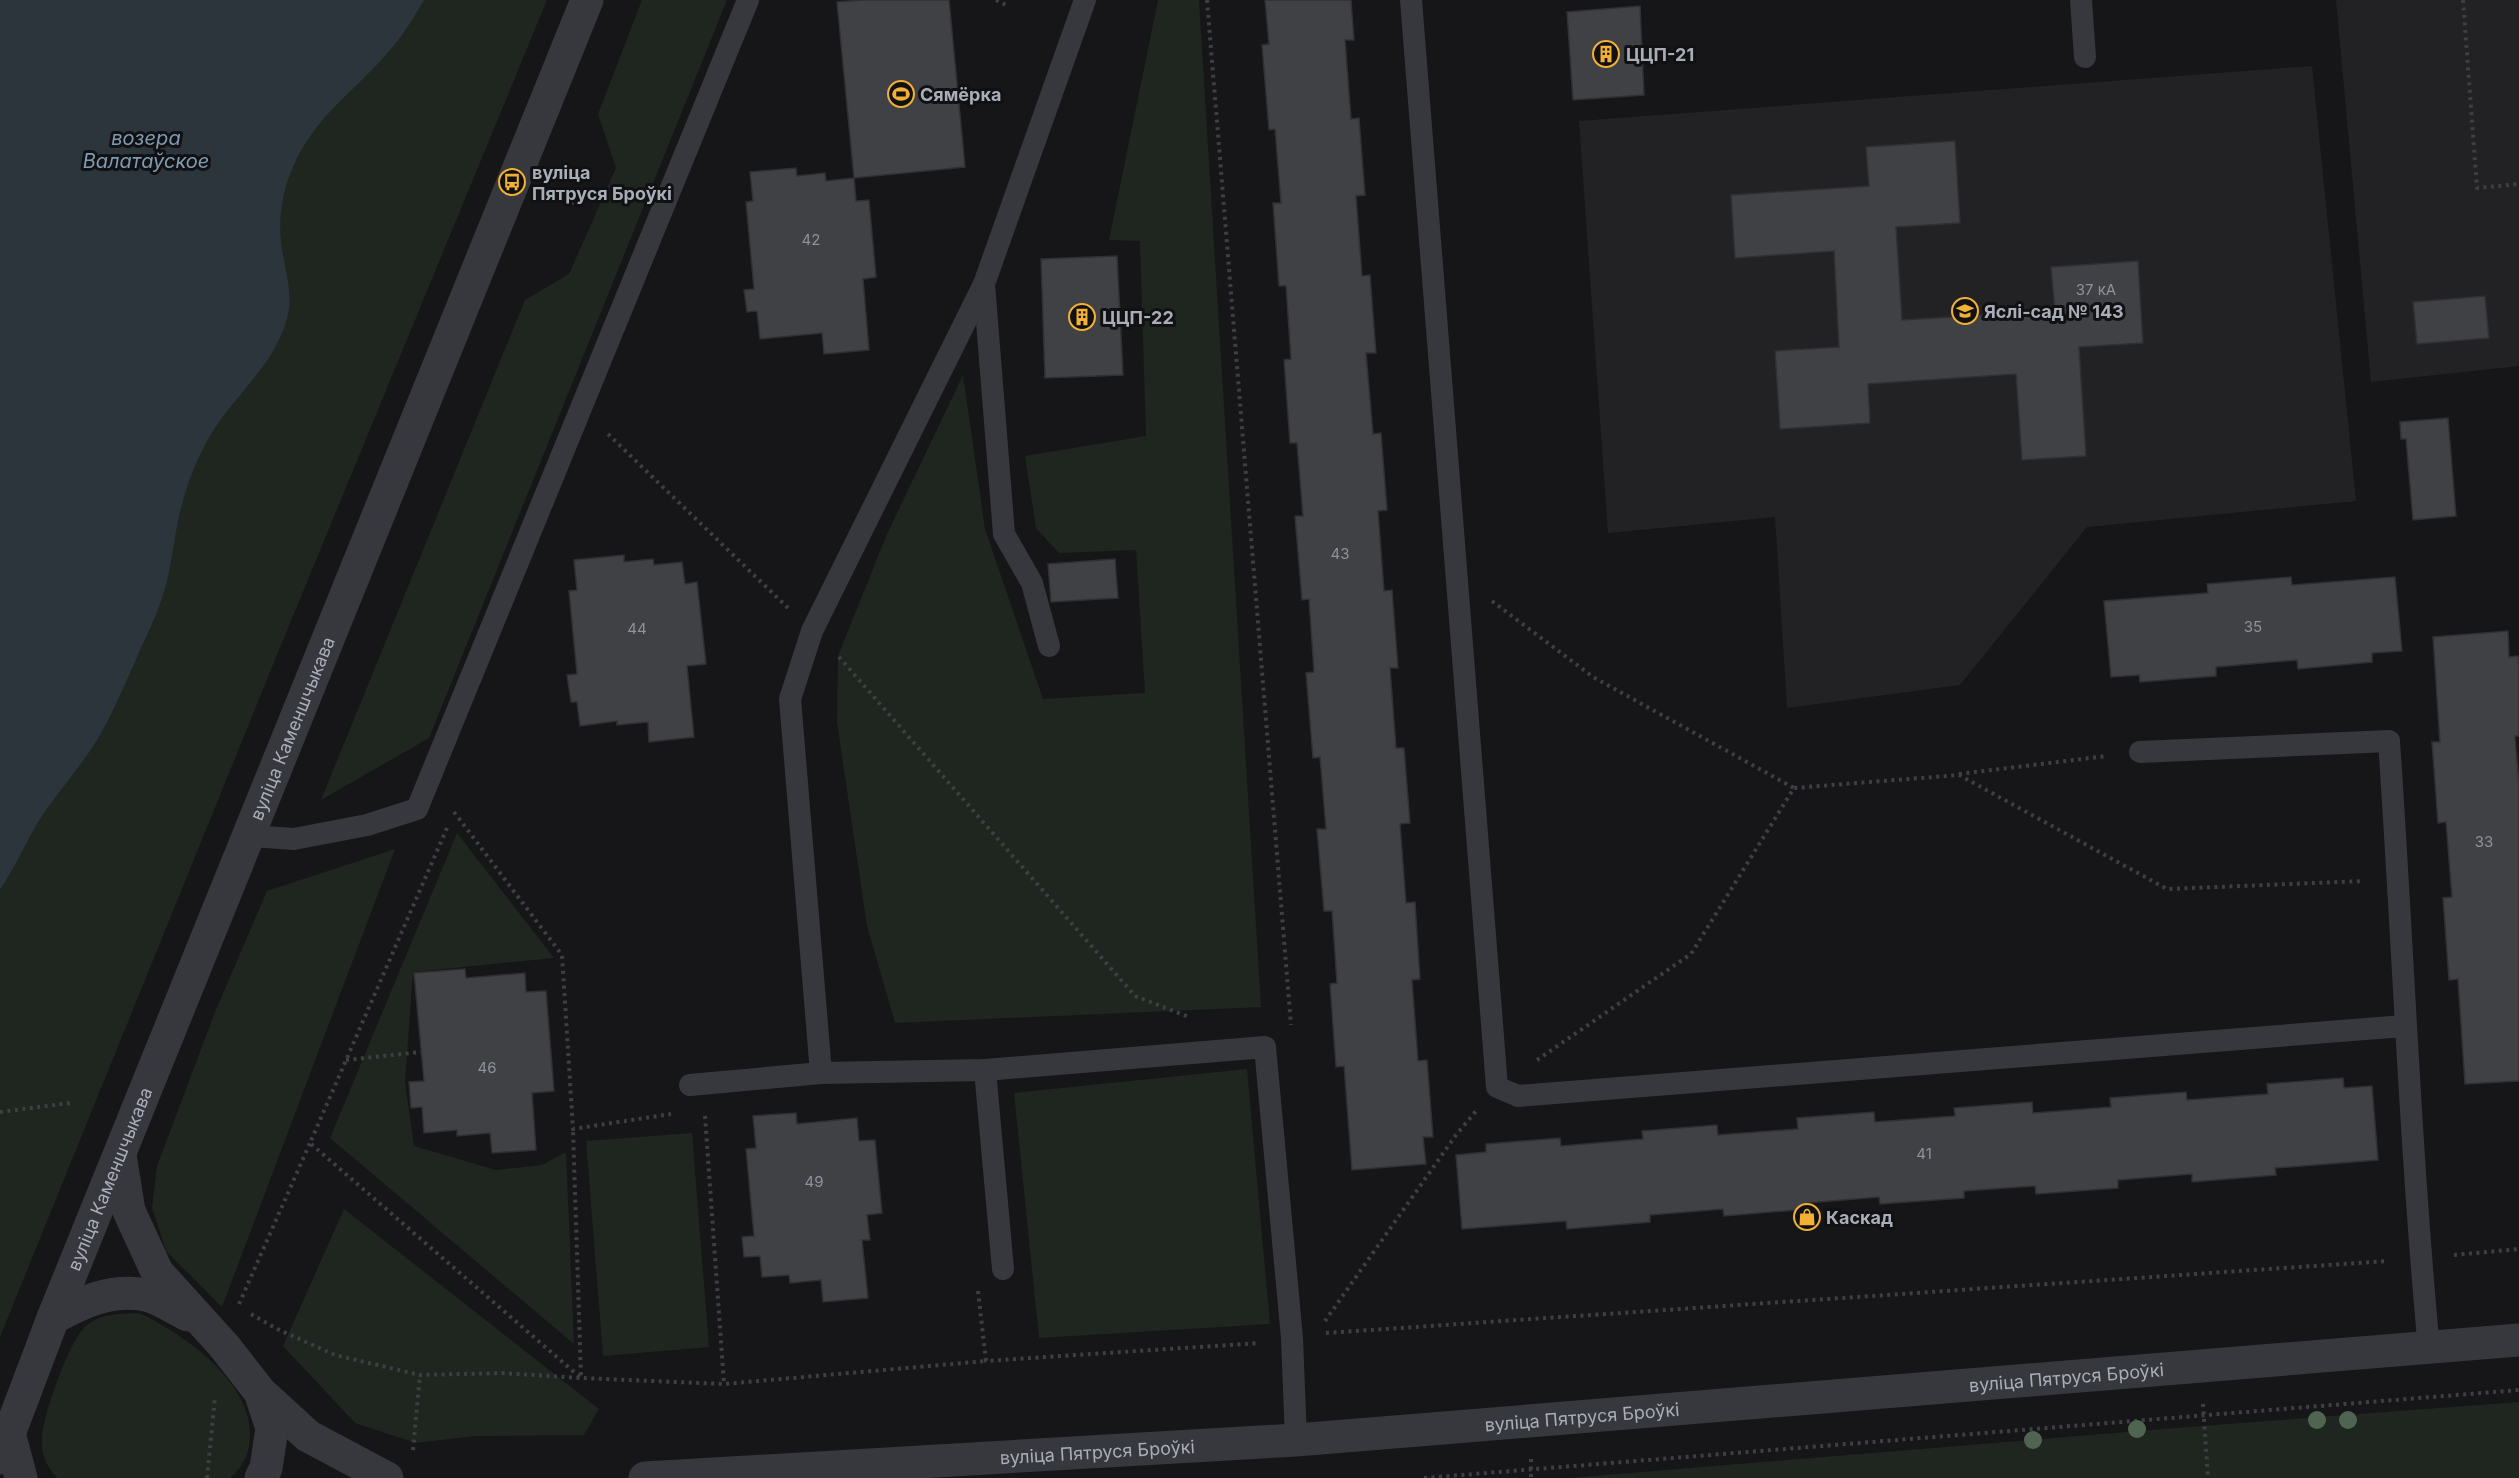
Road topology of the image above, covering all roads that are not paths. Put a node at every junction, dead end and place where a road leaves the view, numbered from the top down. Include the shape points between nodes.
1 (587, 0) edge
2 (748, 0) edge
3 (1085, 0) edge
4 (1411, 0) edge
5 (2081, 0) edge
6 (2085, 57) dead end
7 (984, 284) junction
8 (1049, 646) dead end
9 (2140, 752) road end
10 (250, 836) junction
11 (2404, 1026) junction
12 (985, 1070) junction
13 (821, 1073) junction
14 (690, 1085) dead end
15 (120, 1155) junction
16 (1004, 1269) dead end
17 (53, 1318) junction
18 (200, 1321) junction
19 (2519, 1340) edge
20 (2429, 1349) junction
21 (260, 1392) junction
22 (1296, 1440) junction
23 (5, 1446) edge
24 (399, 1469) edge
25 (21, 1478) edge
26 (261, 1478) edge
27 (645, 1478) edge

1 - 10 street, вуліца Каменшчыкава
2 - 10 lane via 417,809 367,825 294,839
3 - 7 lane
4 - 11 lane via 1497,1087 1518,1096
5 - 6 lane
7 - 8 lane via 1004,534 1032,582
7 - 13 lane via 812,631 790,699
9 - 11 lane via 2389,741
10 - 15 street, вуліца Каменшчыкава
11 - 20 lane
12 - 13 lane
12 - 16 lane
12 - 22 lane via 1265,1047 1292,1338
13 - 14 lane
15 - 17 street, вуліца Каменшчыкава
15 - 18 street via 129,1211 157,1272
17 - 18 street via 82,1302 120,1293 148,1296
17 - 23 street, вуліца Каменшчыкава
18 - 21 street
19 - 20 street, вуліца Пятруся Броўкі
20 - 22 street, вуліца Пятруся Броўкі via 2201,1364
21 - 24 street via 308,1436
21 - 26 street via 272,1428
22 - 27 street, вуліца Пятруся Броўкі
23 - 25 street

